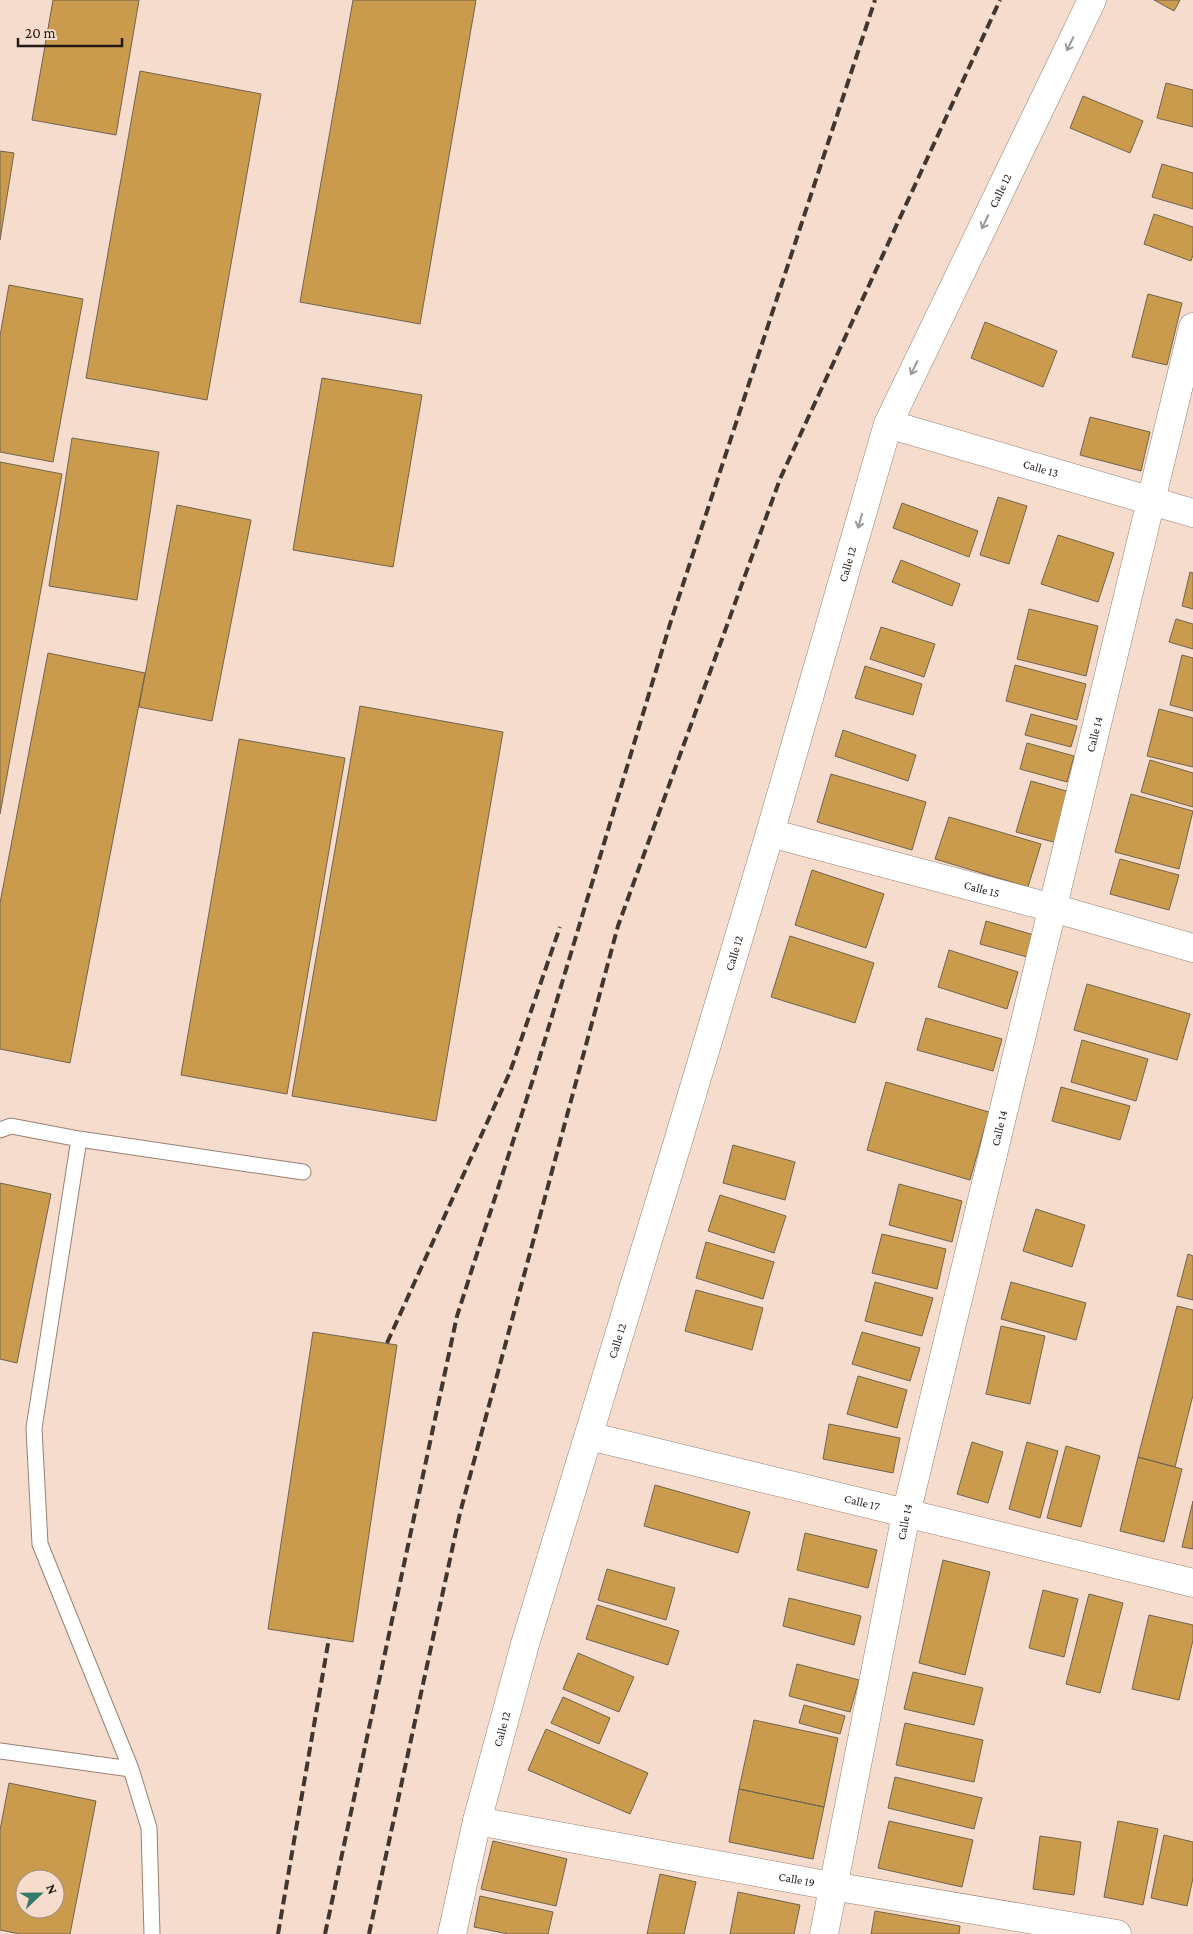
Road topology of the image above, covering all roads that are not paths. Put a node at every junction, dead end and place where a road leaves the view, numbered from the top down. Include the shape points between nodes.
1 (1092, 0) edge
2 (1193, 327) edge
3 (888, 424) junction
4 (1152, 501) junction
5 (1193, 513) edge
6 (770, 833) junction
7 (1053, 908) junction
8 (1193, 948) edge
9 (0, 1130) edge
10 (79, 1139) junction
11 (303, 1172) dead end
12 (589, 1436) junction
13 (906, 1514) junction
14 (1193, 1583) edge
15 (0, 1751) edge
16 (131, 1769) junction
17 (477, 1820) junction
18 (832, 1886) junction
19 (152, 1934) edge
20 (452, 1934) edge
21 (824, 1934) edge
22 (1117, 1934) edge

1 -> 3 street, Calle 12
2 - 4 street, Calle 14
3 - 4 street, Calle 13
3 -> 6 street, Calle 12
4 - 5 street, Calle 13
4 - 7 street, Calle 14
6 - 7 street, Calle 15
6 - 12 street, Calle 12
7 - 8 street, Calle 15
7 - 13 street, Calle 14
9 - 10 lane via 11,1126
10 - 11 lane
10 - 16 lane via 34,1428 40,1544
12 - 13 street, Calle 17
12 - 17 street, Calle 12 via 525,1644
13 - 14 street, Calle 17
13 - 18 street, Calle 14
15 - 16 lane
16 - 19 lane via 150,1828
17 - 18 street, Calle 19
17 - 20 street, Calle 12
18 - 21 street, Calle 14
18 - 22 street, Calle 19

